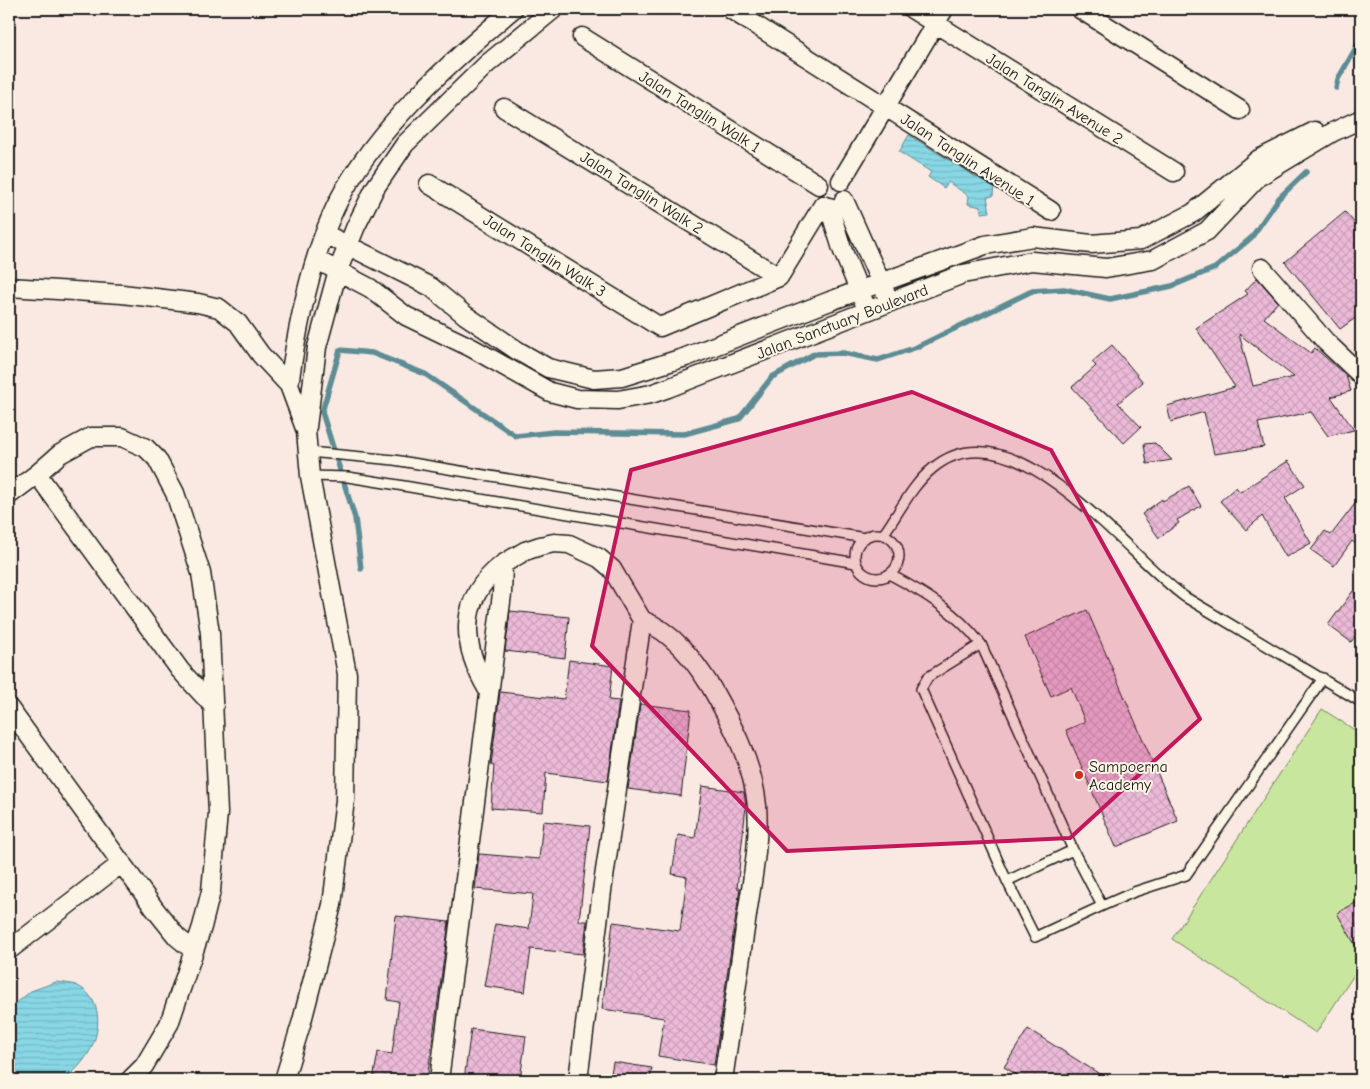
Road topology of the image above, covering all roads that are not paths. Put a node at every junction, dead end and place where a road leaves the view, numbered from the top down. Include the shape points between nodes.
1 (513, 9) edge
2 (554, 9) edge
3 (730, 9) edge
4 (912, 9) edge
5 (1080, 9) edge
6 (940, 16) edge
7 (582, 37) dead end
8 (886, 106) junction
9 (1361, 107) edge
10 (504, 108) dead end
11 (1240, 110) dead end
12 (1361, 120) edge
13 (1174, 172) dead end
14 (841, 181) junction
15 (429, 184) dead end
16 (819, 185) junction
17 (832, 204) junction
18 (1051, 211) dead end
19 (325, 234) junction
20 (347, 248) junction
21 (317, 260) junction
22 (385, 265) junction
23 (1262, 268) dead end
24 (338, 270) junction
25 (778, 277) junction
26 (881, 283) junction
27 (9, 287) edge
28 (370, 288) junction
29 (860, 291) junction
30 (890, 304) junction
31 (868, 311) junction
32 (465, 315) junction
33 (452, 338) junction
34 (1361, 375) edge
35 (289, 385) junction
36 (306, 431) junction
37 (309, 452) junction
38 (37, 474) junction
39 (310, 476) junction
40 (9, 495) edge
41 (883, 535) junction
42 (865, 538) junction
43 (856, 563) junction
44 (503, 564) junction
45 (889, 574) junction
46 (642, 620) junction
47 (981, 644) junction
48 (1323, 678) junction
49 (488, 690) junction
50 (1361, 702) edge
51 (214, 707) junction
52 (9, 708) edge
53 (1073, 850) junction
54 (122, 863) junction
55 (1007, 882) junction
56 (1102, 906) junction
57 (9, 950) edge
58 (194, 950) junction
59 (130, 1080) edge
60 (284, 1080) edge
61 (439, 1080) edge
62 (578, 1080) edge
63 (723, 1080) edge

1 - 19 street via 410,105 378,140 348,183
2 - 20 street via 488,64 405,144 375,188
3 - 8 street, Jalan Tanglin Avenue 1
4 - 6 street, Jalan Tanglin Avenue 2
5 - 11 street
6 - 8 street
6 - 13 street, Jalan Tanglin Avenue 2
7 - 16 street, Jalan Tanglin Walk 1
8 - 14 street
8 - 18 street, Jalan Tanglin Avenue 1
9 - 26 street, Jalan Sanctuary Boulevard via 1259,159 1193,212 1141,240 1091,244 1033,237 986,245
10 - 25 street, Jalan Tanglin Walk 2
12 - 30 street, Jalan Sanctuary Boulevard via 1333,132 1258,177 1207,231 1153,260 1106,268 1032,260 963,274
14 - 16 street via 830,178
14 - 17 street via 847,191
15 - 25 street, Jalan Tanglin Walk 3 via 660,327
16 - 17 street via 817,194
17 - 25 street
17 - 26 street
17 - 29 street via 842,249
19 - 20 street, Jalan Sanctuary Boulevard
19 - 21 street
20 - 22 street, Jalan Sanctuary Boulevard
20 - 24 street
21 - 24 street, Jalan Sanctuary Boulevard
21 - 35 street via 295,337
22 - 28 street
22 - 32 street, Jalan Sanctuary Boulevard via 431,287
23 - 34 street via 1326,342
24 - 28 street, Jalan Sanctuary Boulevard
24 - 36 street via 317,347
26 - 29 street, Jalan Sanctuary Boulevard
26 - 30 street
27 - 35 street via 122,294 198,302 220,308 238,322 261,355
28 - 33 street, Jalan Sanctuary Boulevard via 406,316
29 - 31 street
29 - 32 street, Jalan Sanctuary Boulevard via 686,357 622,377 594,379 548,368 518,352
30 - 31 street, Jalan Sanctuary Boulevard
31 - 33 street, Jalan Sanctuary Boulevard via 668,388 618,400 578,399 550,392
32 - 33 street
35 - 36 street
36 - 37 street
37 - 39 street
37 - 42 lane via 394,460
38 - 40 street
38 - 51 street via 180,670
38 - 51 street via 60,454 91,437 108,435 127,439 146,448 157,459 176,493 201,573 210,634
39 - 43 lane via 348,477
39 - 60 street via 347,674 345,800 332,905
41 - 42 lane
41 - 45 lane via 895,544 898,552 896,567
41 - 48 lane via 912,490 933,468 958,453 992,453 1011,457 1055,483 1100,518 1169,586
42 - 43 lane via 856,549
43 - 45 lane via 870,577
44 - 46 street via 540,546 569,544 599,558 612,569
44 - 49 street via 502,594
44 - 49 street via 485,582 469,613 471,655
45 - 47 lane via 965,623
46 - 62 street
46 - 63 street via 666,632 703,675 732,723 751,776 757,806 754,866
47 - 53 lane
47 - 55 lane via 928,677 921,689
48 - 50 lane
48 - 56 lane via 1186,875
49 - 61 street
51 - 58 street via 218,813 211,891
52 - 54 street
53 - 55 lane
53 - 56 lane
54 - 57 street
54 - 58 street via 177,937
55 - 56 lane via 1035,937
58 - 59 street via 169,1024 144,1066

